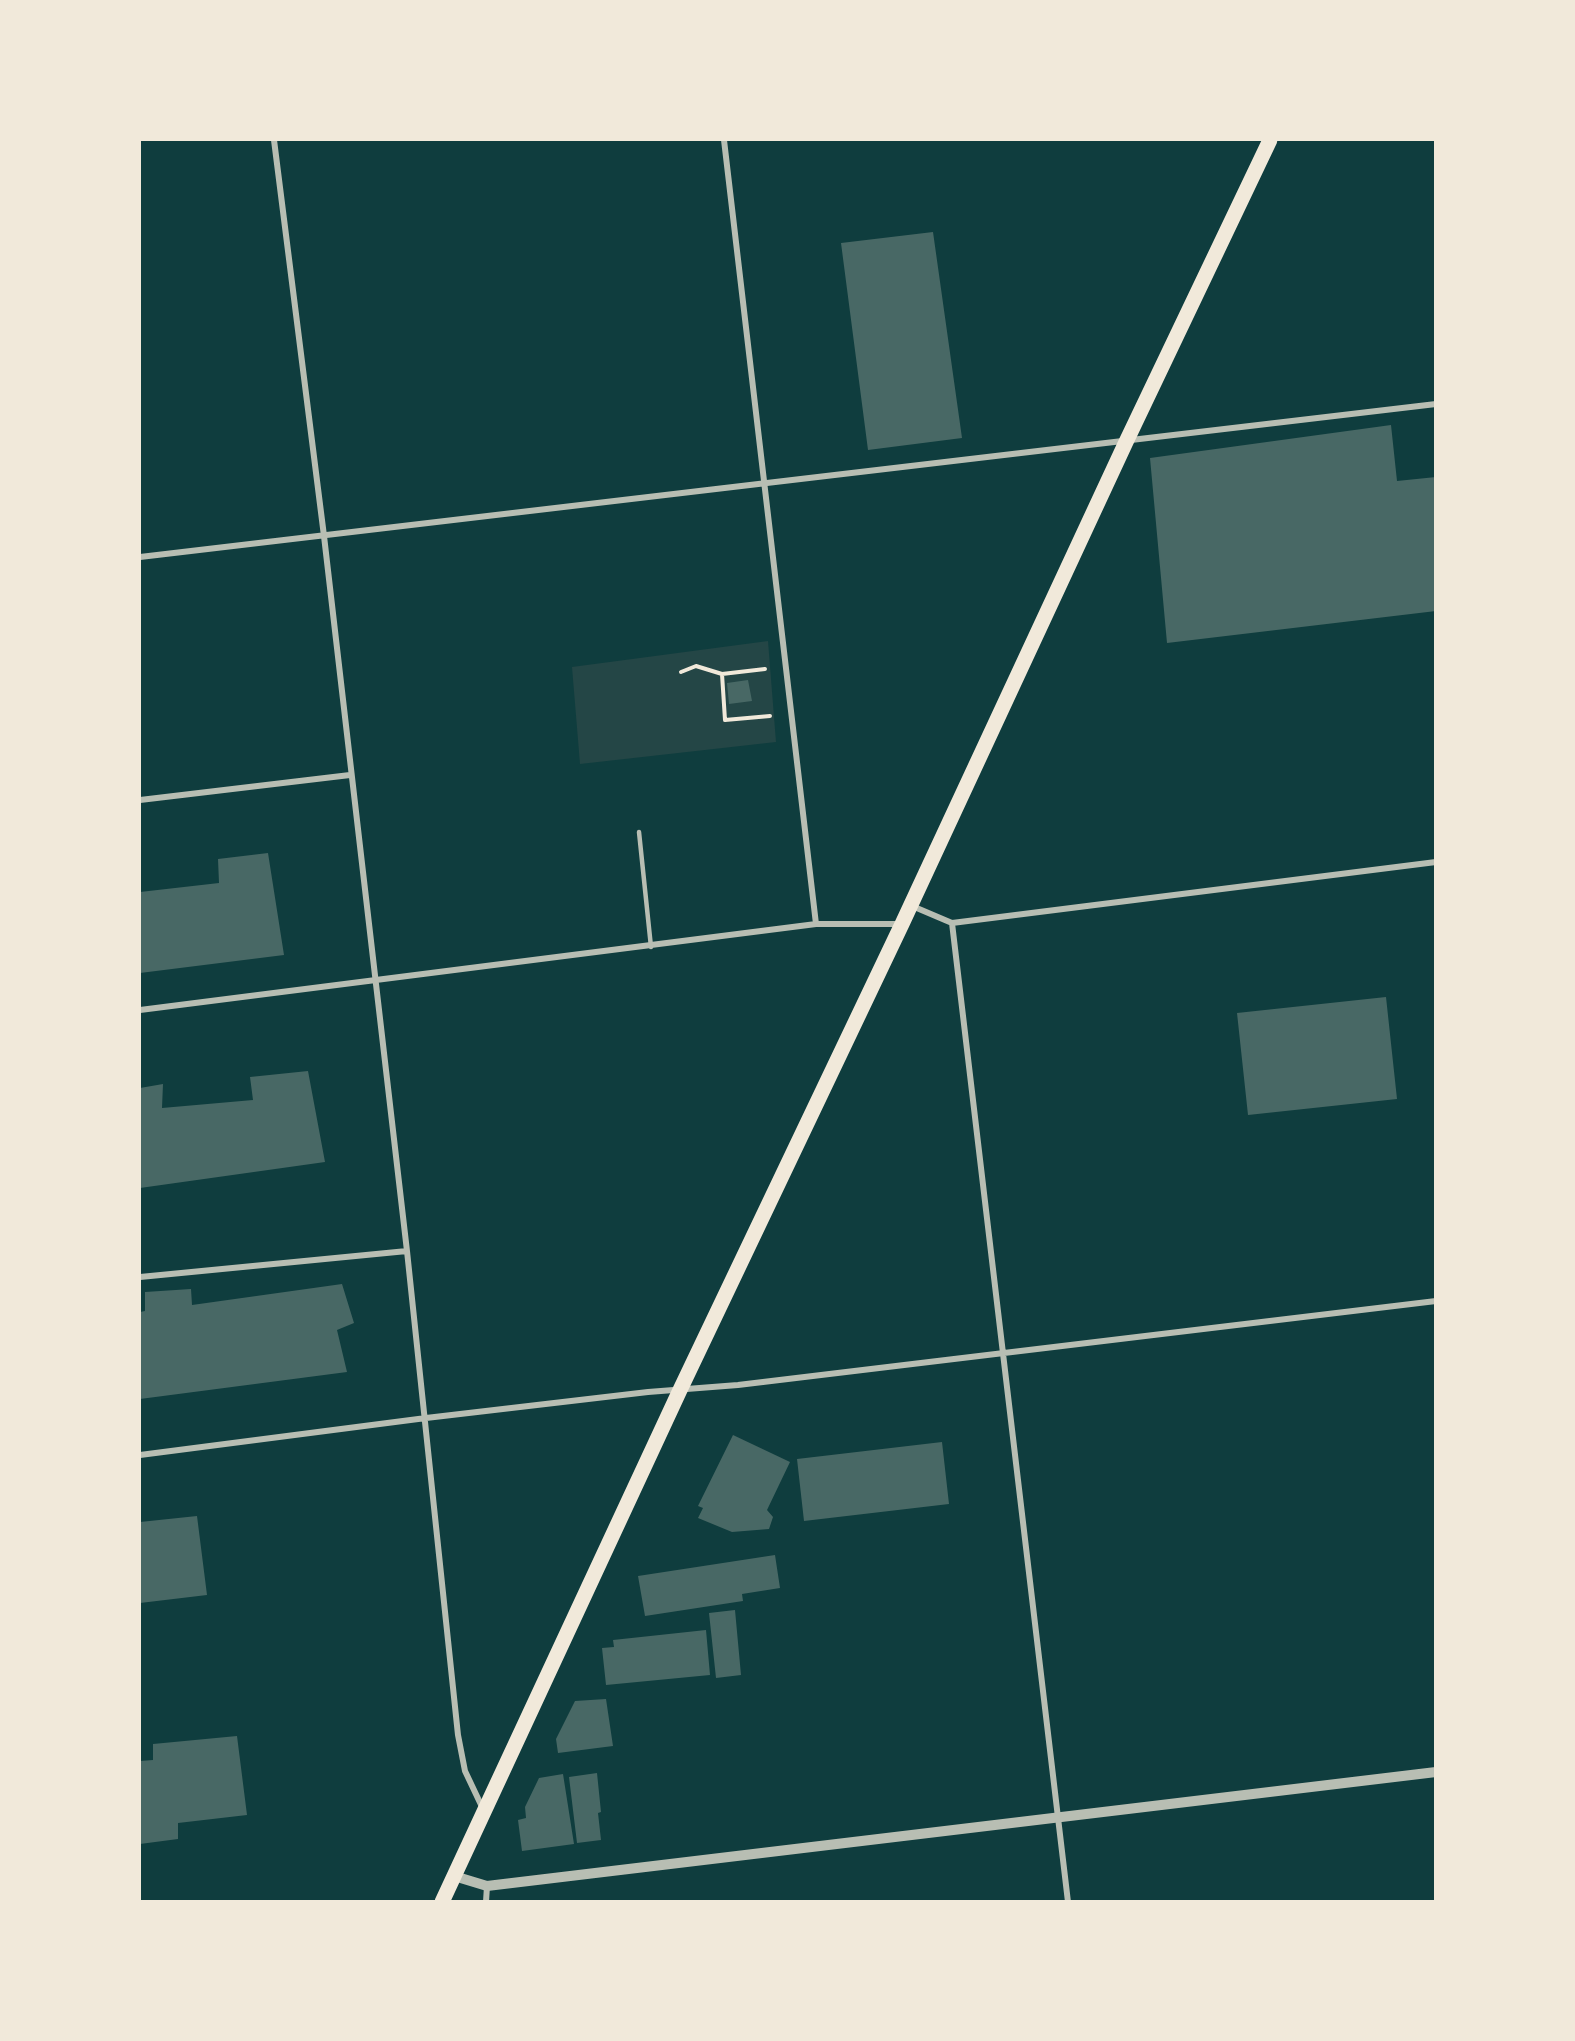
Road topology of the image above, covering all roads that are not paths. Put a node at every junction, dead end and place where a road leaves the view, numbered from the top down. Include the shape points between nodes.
1 (274, 140) edge
2 (724, 140) edge
3 (1270, 140) edge
4 (1436, 404) edge
5 (1126, 441) junction
6 (764, 483) junction
7 (324, 536) junction
8 (140, 557) edge
9 (350, 775) junction
10 (140, 800) edge
11 (639, 832) dead end
12 (1436, 862) edge
13 (910, 905) junction
14 (952, 923) junction
15 (816, 924) junction
16 (902, 924) junction
17 (651, 947) junction
18 (375, 981) junction
19 (140, 1010) edge
20 (407, 1251) junction
21 (140, 1277) edge
22 (1436, 1302) edge
23 (1004, 1353) junction
24 (680, 1390) junction
25 (426, 1418) junction
26 (140, 1455) edge
27 (1436, 1772) edge
28 (484, 1812) junction
29 (1058, 1816) junction
30 (454, 1876) junction
31 (487, 1886) junction
32 (442, 1902) edge
33 (486, 1902) edge
34 (1068, 1902) edge

1 - 7 street
2 - 6 street
3 - 5 main road
4 - 5 street
5 - 6 street
5 - 13 main road
6 - 7 street
6 - 15 street
7 - 8 street
7 - 9 street
9 - 10 street
9 - 18 street
11 - 17 lane
12 - 14 street
13 - 14 street
13 - 16 main road
14 - 23 street
15 - 16 street
15 - 17 street
16 - 24 main road
17 - 18 street
18 - 19 street
18 - 20 street
20 - 21 street
20 - 25 street
22 - 23 street
23 - 24 street
23 - 29 street
24 - 25 street
24 - 28 main road
25 - 26 street
25 - 28 street via 458,1735 465,1771
27 - 29 street
28 - 30 main road
29 - 31 street
29 - 34 street
30 - 31 street
30 - 32 main road
31 - 33 street

